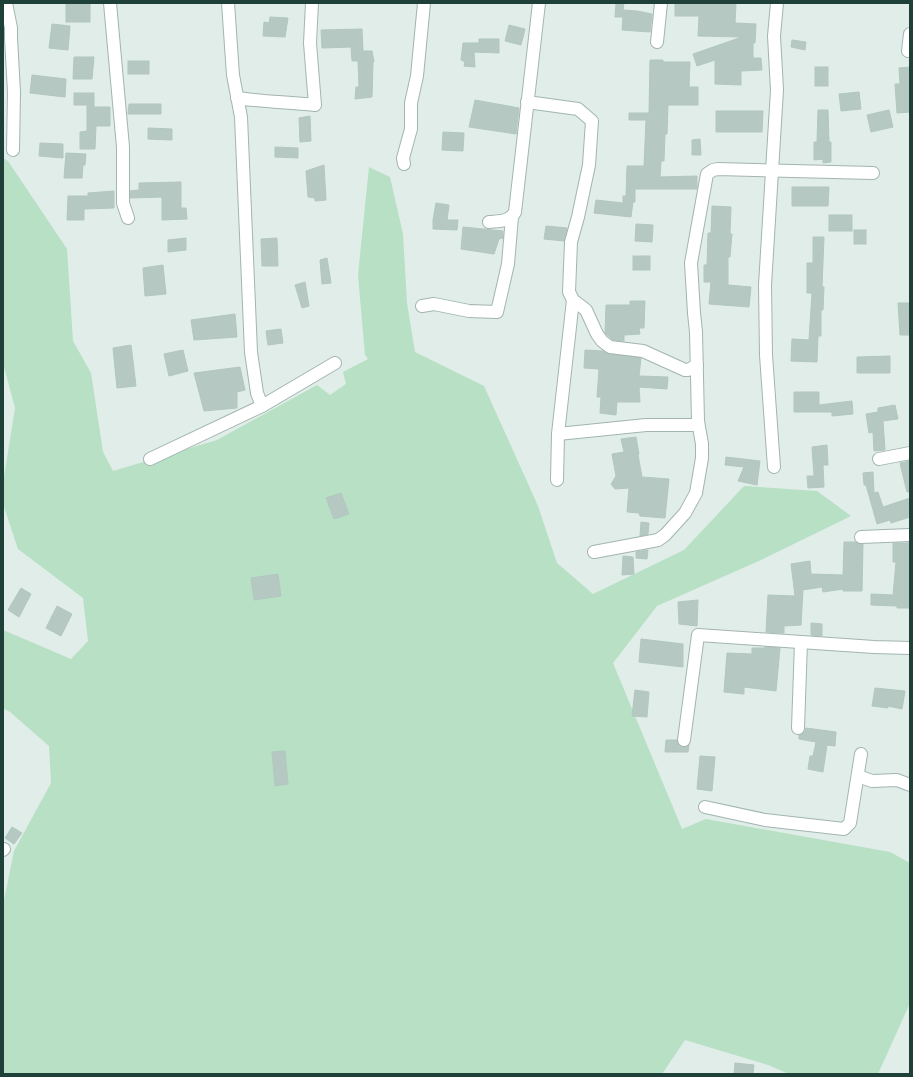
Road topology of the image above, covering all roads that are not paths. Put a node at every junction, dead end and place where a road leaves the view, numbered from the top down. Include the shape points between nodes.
1 (6, 3) edge
2 (110, 3) edge
3 (228, 3) edge
4 (312, 3) edge
5 (424, 3) edge
6 (540, 3) edge
7 (661, 3) edge
8 (777, 3) edge
9 (910, 34) edge
10 (657, 42) dead end
11 (908, 51) dead end
12 (238, 98) junction
13 (528, 102) junction
14 (13, 150) dead end
15 (404, 164) dead end
16 (771, 171) junction
17 (873, 174) dead end
18 (512, 217) junction
19 (128, 218) dead end
20 (489, 222) dead end
21 (573, 300) junction
22 (422, 306) dead end
23 (334, 363) dead end
24 (697, 366) junction
25 (262, 406) junction
26 (698, 425) junction
27 (558, 434) junction
28 (910, 453) edge
29 (880, 459) dead end
30 (150, 460) dead end
31 (774, 467) dead end
32 (557, 480) dead end
33 (910, 535) edge
34 (862, 537) dead end
35 (594, 552) dead end
36 (801, 642) junction
37 (910, 648) edge
38 (798, 728) dead end
39 (684, 740) dead end
40 (861, 754) dead end
41 (858, 776) junction
42 (910, 785) edge
43 (704, 807) dead end

1 - 14 street via 11,28
2 - 19 street via 123,147 123,203
3 - 12 street via 233,74
4 - 12 street via 310,43 315,105 258,102
5 - 15 street via 417,76
6 - 13 street
7 - 10 street
8 - 16 street via 774,36 777,90
9 - 11 street
12 - 25 street via 251,352 257,393
13 - 18 street via 517,203
13 - 21 street via 578,109 592,121 589,165 570,242 569,292
16 - 17 street
16 - 24 street via 718,169 707,174 691,263
16 - 31 street via 765,285 766,355
18 - 20 street
18 - 22 street via 508,264 497,312 469,311 434,304
21 - 24 street via 586,310 597,334 610,347 643,351 685,370
21 - 27 street
23 - 25 street
24 - 26 street
25 - 30 street
26 - 27 street via 646,425
26 - 35 street via 702,458 699,479 696,493 685,512 658,540
27 - 32 street
28 - 29 street
33 - 34 street
36 - 37 street
36 - 38 street
36 - 39 street via 698,635
40 - 41 street
41 - 42 street via 872,780 897,780
41 - 43 street via 850,823 844,829 765,820

